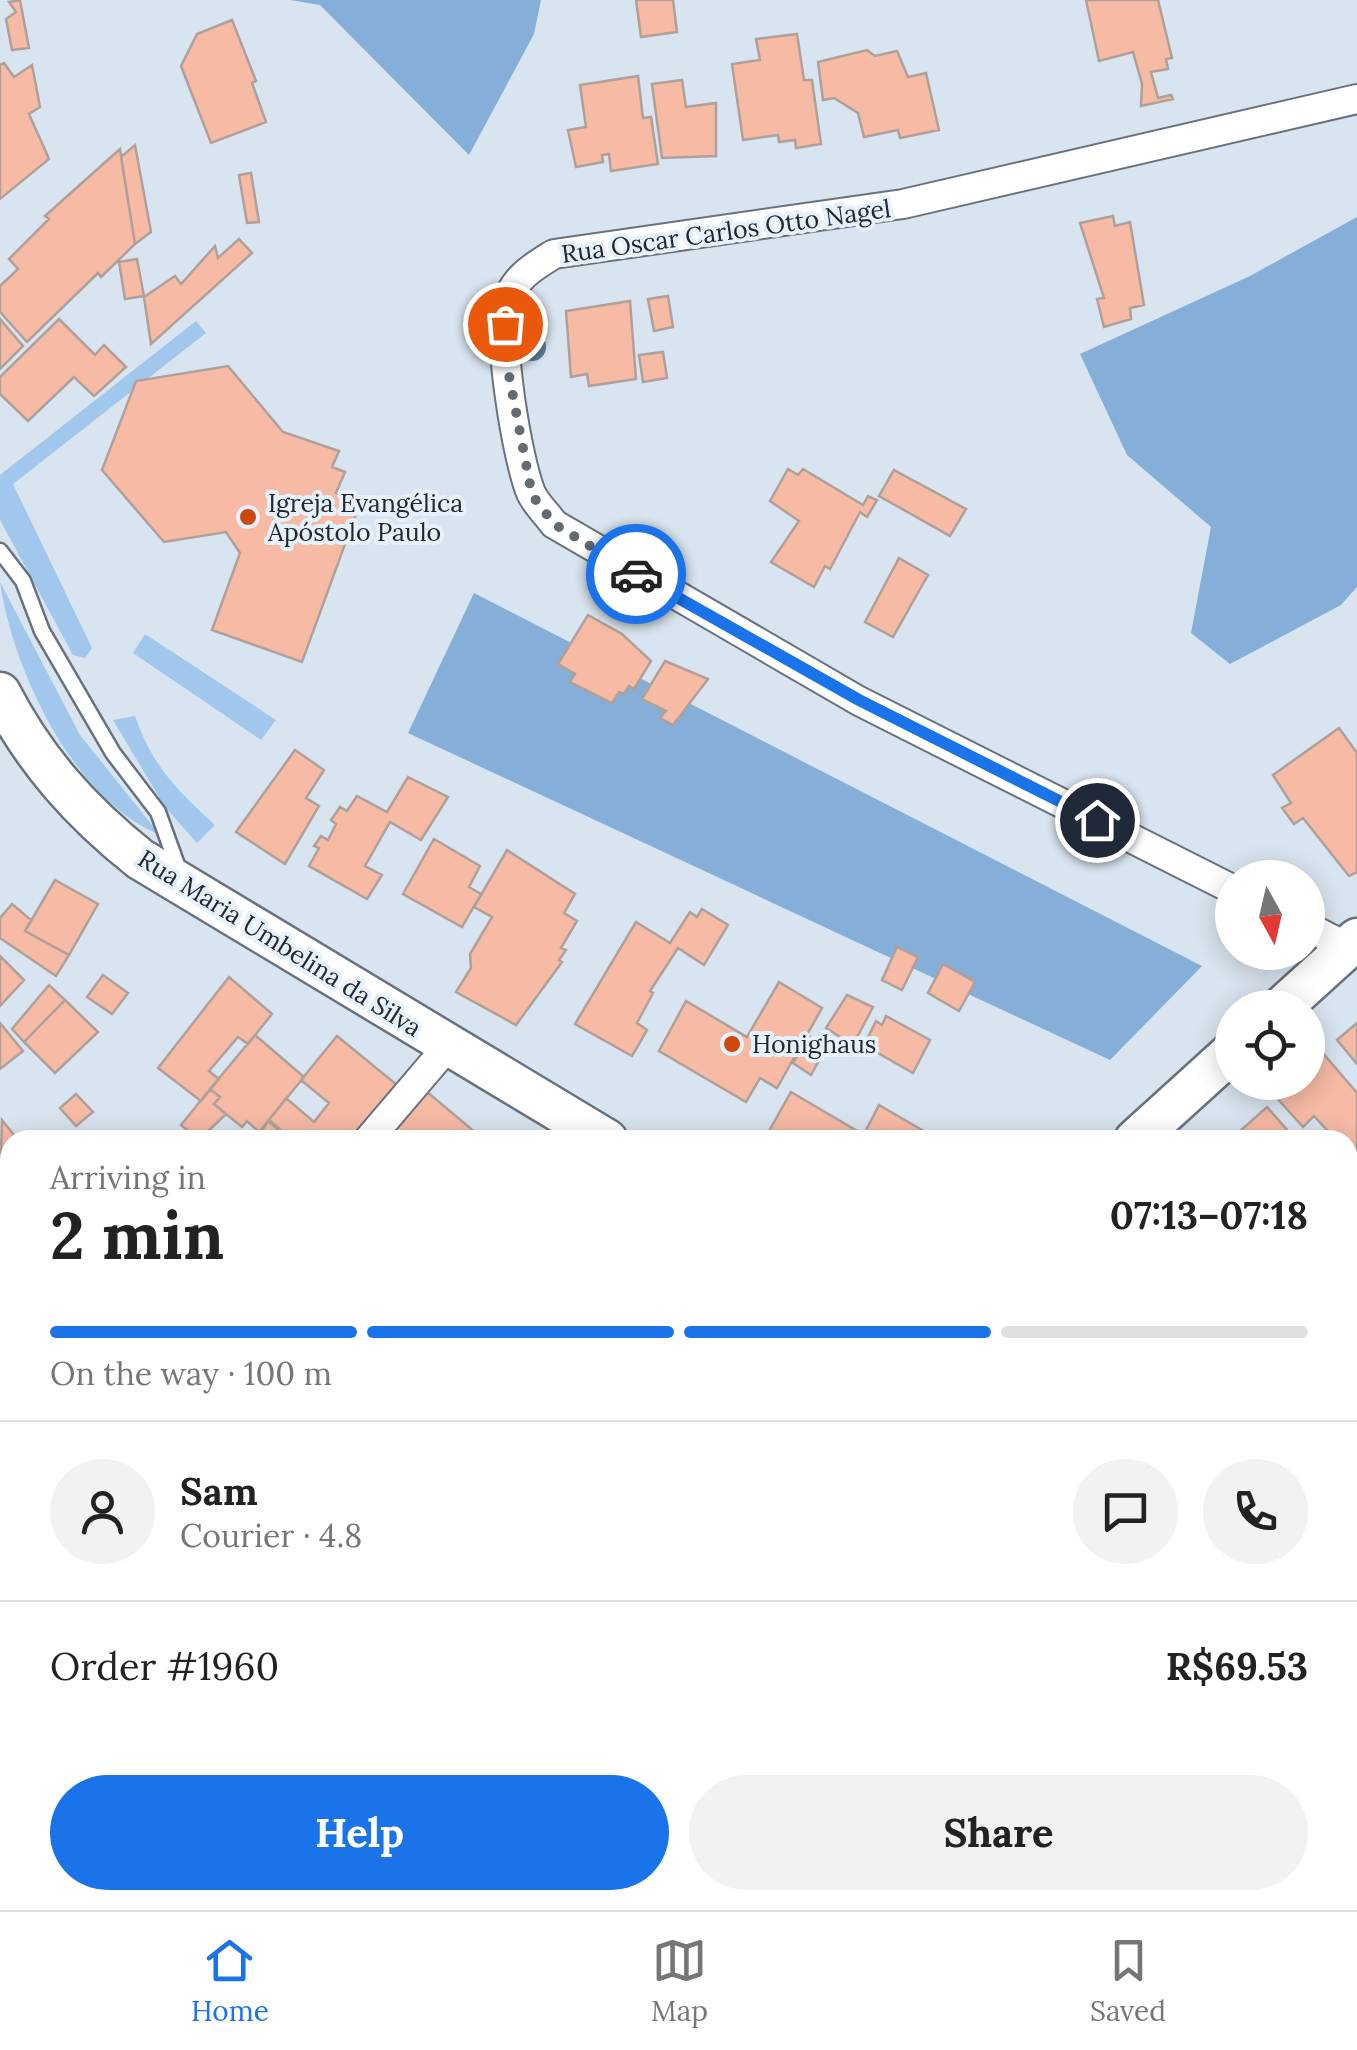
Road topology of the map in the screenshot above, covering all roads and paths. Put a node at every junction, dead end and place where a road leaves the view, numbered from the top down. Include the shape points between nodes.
1 (1357, 98) edge
2 (0, 550) edge
3 (0, 693) edge
4 (1215, 880) edge
5 (184, 886) junction
6 (1325, 933) edge
7 (1352, 943) edge
8 (1301, 990) edge
9 (448, 1046) junction
10 (1215, 1068) edge
11 (377, 1130) edge
12 (590, 1130) edge
13 (1147, 1130) edge

1 - 4 street, Rua Oscar Carlos Otto Nagel via 903,204 554,254 522,274 507,303 503,344 522,454 532,495 554,524 859,700
2 - 5 lane via 23,581 42,631 113,753 158,812
3 - 5 main road, Rua Maria Umbelina da Silva via 73,802 140,859
5 - 9 main road, Rua Maria Umbelina da Silva
6 - 7 street
7 - 8 main road
9 - 11 street
9 - 12 main road, Rua Maria Umbelina da Silva
10 - 13 main road

